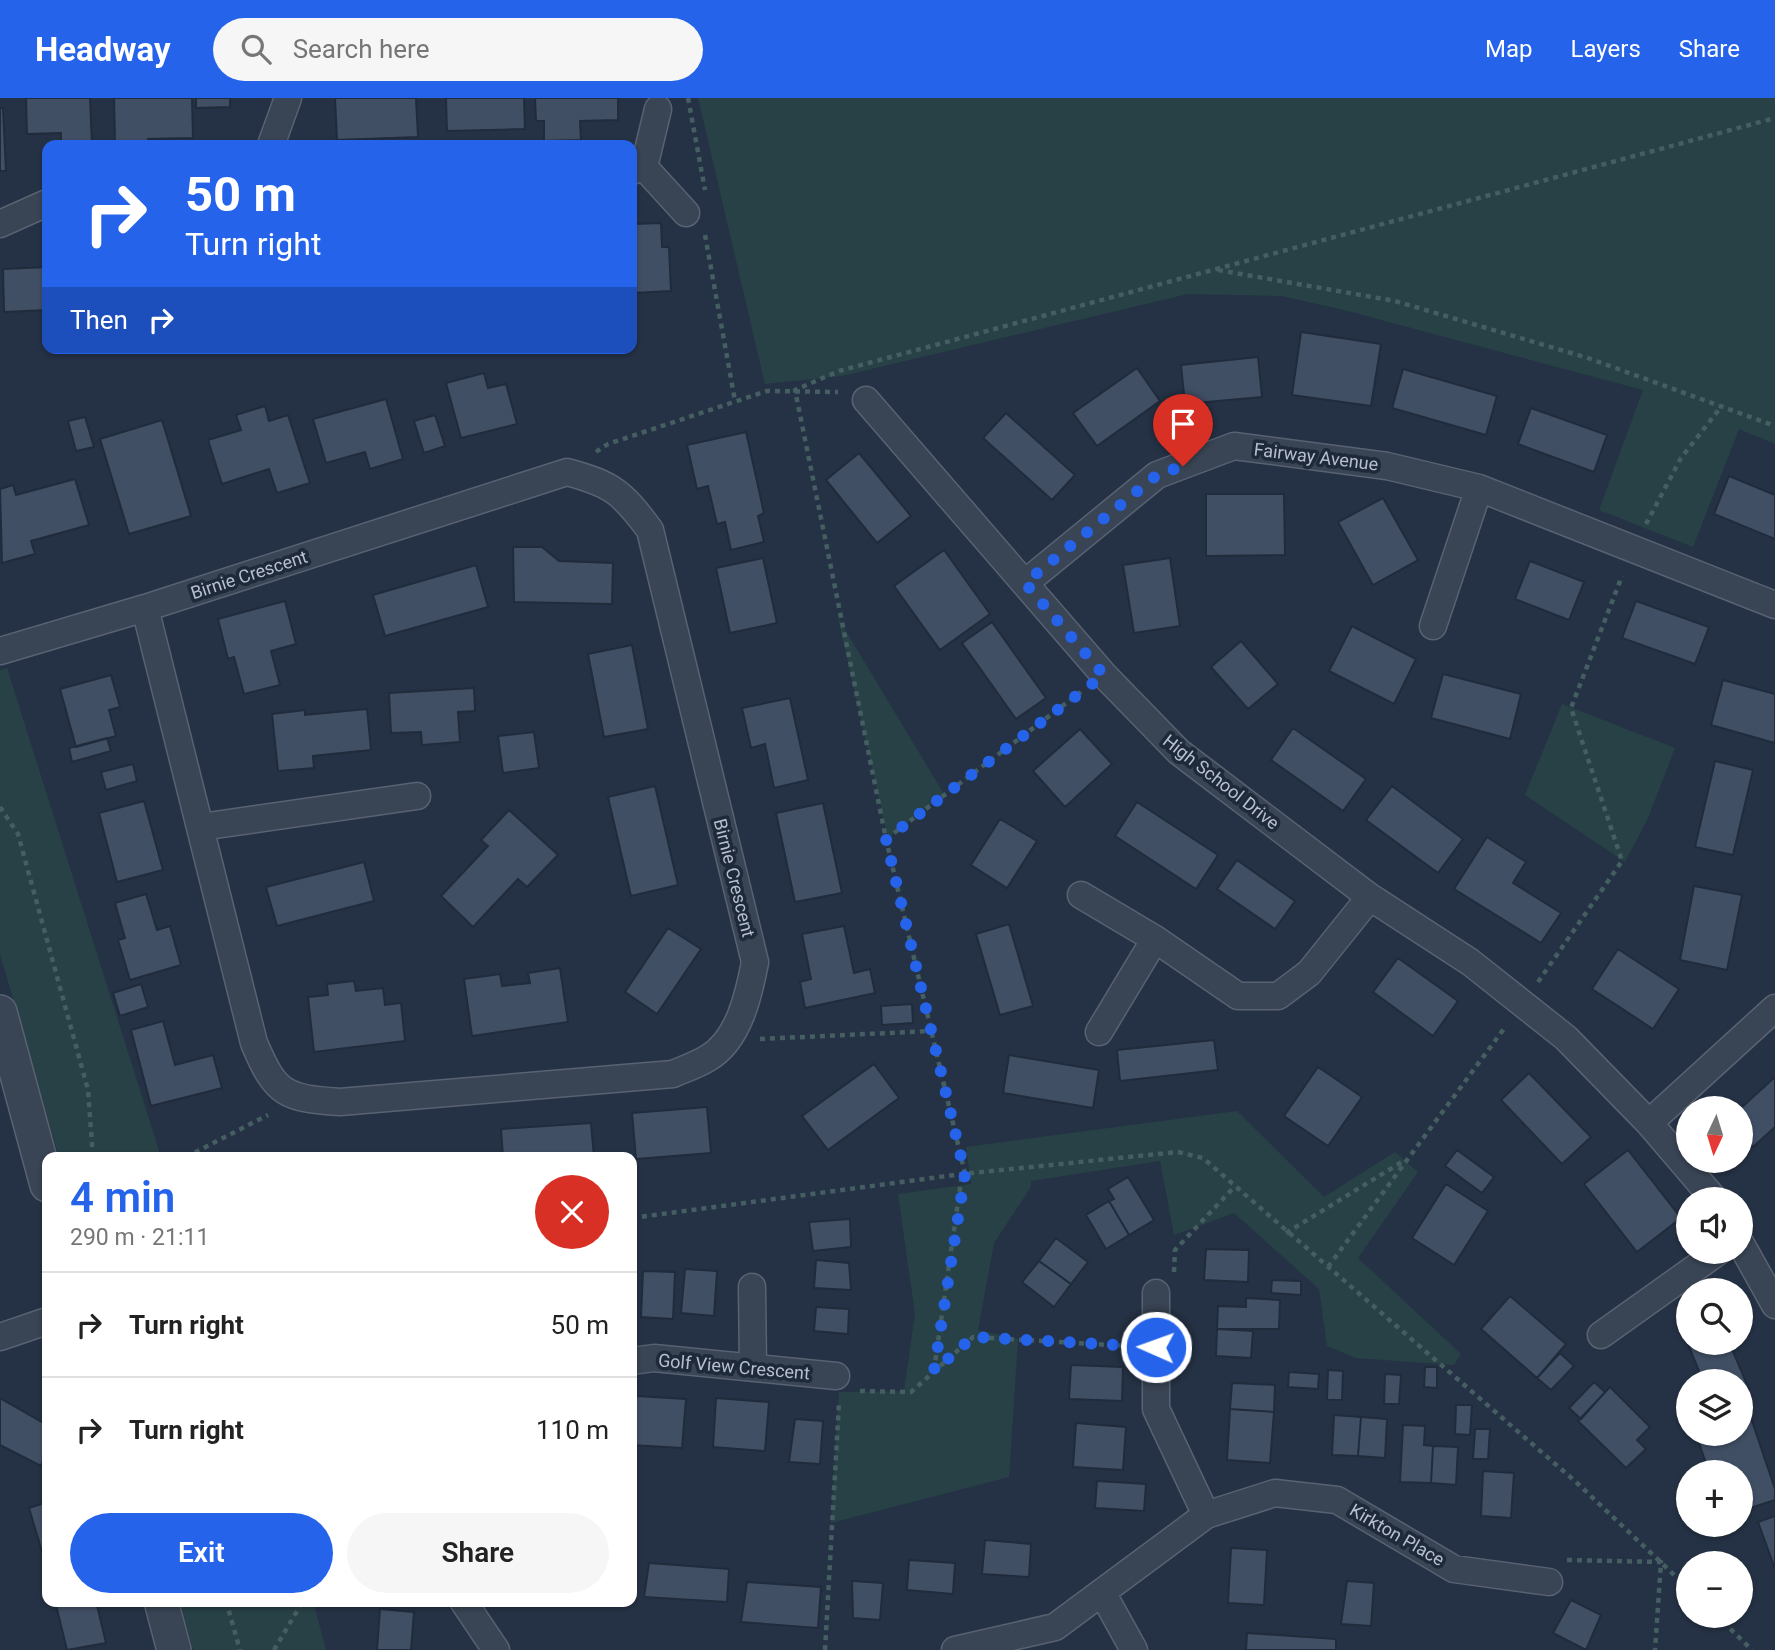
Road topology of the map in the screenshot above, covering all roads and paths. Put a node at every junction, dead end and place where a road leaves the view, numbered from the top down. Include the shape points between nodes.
1 (288, 98) edge
2 (688, 98) edge
3 (658, 110) dead end
4 (1775, 118) edge
5 (273, 140) edge
6 (638, 169) edge
7 (42, 205) edge
8 (699, 213) junction
9 (0, 224) edge
10 (707, 238) junction
11 (1216, 269) junction
12 (795, 390) junction
13 (866, 400) joint
14 (735, 401) junction
15 (1721, 407) junction
16 (1775, 426) edge
17 (566, 472) junction
18 (1479, 488) junction
19 (1632, 550) junction
20 (1025, 583) junction
21 (1775, 605) edge
22 (145, 608) junction
23 (1433, 626) dead end
24 (0, 651) edge
25 (1104, 675) junction
26 (417, 796) dead end
27 (0, 807) edge
28 (201, 827) junction
29 (886, 839) junction
30 (1081, 895) dead end
31 (1370, 897) junction
32 (1155, 939) junction
33 (1521, 1005) junction
34 (1775, 1008) edge
35 (0, 1012) edge
36 (930, 1031) junction
37 (1099, 1032) dead end
38 (726, 1040) junction
39 (287, 1093) junction
40 (1649, 1123) junction
41 (93, 1152) edge
42 (196, 1152) edge
43 (1408, 1158) junction
44 (42, 1167) edge
45 (963, 1174) junction
46 (1235, 1186) junction
47 (1704, 1187) edge
48 (637, 1217) edge
49 (1286, 1233) junction
50 (1701, 1264) edge
51 (1752, 1264) edge
52 (1328, 1267) junction
53 (752, 1287) dead end
54 (1156, 1301) joint
55 (1775, 1305) edge
56 (42, 1323) edge
57 (1601, 1335) dead end
58 (0, 1338) edge
59 (1156, 1347) junction
60 (637, 1360) edge
61 (753, 1368) junction
62 (934, 1371) junction
63 (837, 1383) junction
64 (1206, 1515) junction
65 (1661, 1562) junction
66 (1552, 1571) joint
67 (1676, 1576) edge
68 (1103, 1594) junction
69 (163, 1607) edge
70 (228, 1607) edge
71 (299, 1607) edge
72 (467, 1607) edge
73 (1729, 1628) edge
74 (174, 1650) edge
75 (240, 1650) edge
76 (274, 1650) edge
77 (496, 1650) edge
78 (825, 1650) edge
79 (955, 1650) edge
80 (1134, 1650) edge
81 (1655, 1650) edge
82 (1752, 1650) edge

1 - 5 street
2 - 8 path via 704,175
3 - 6 street
4 - 11 path
6 - 8 street
7 - 9 street
8 - 10 path
8 - 10 path
10 - 14 path
11 - 12 path via 839,372
11 - 15 path via 1395,301 1588,358
12 - 13 path via 833,390
12 - 14 path via 767,391
12 - 29 path
13 - 20 street, High School Drive
14 - 17 path via 608,444
15 - 16 path
15 - 19 path via 1681,458
17 - 22 street, Birnie Crescent
17 - 38 street, Birnie Crescent via 604,482 632,506 650,530 755,962 749,994
18 - 19 street, Fairway Avenue
18 - 20 street, Fairway Avenue via 1387,466 1234,446 1157,475
18 - 23 street
19 - 21 street, Fairway Avenue
19 - 33 path via 1571,708 1622,861
20 - 25 street, High School Drive
22 - 24 street, Birnie Crescent
22 - 28 street
25 - 29 path
25 - 31 street, High School Drive via 1179,752
26 - 28 street
27 - 41 path via 18,834 88,1090
28 - 39 street via 254,1043 268,1076
29 - 36 path
30 - 32 street
31 - 32 street via 1310,973 1278,996 1238,996
31 - 33 street, High School Drive via 1470,962
32 - 37 street
33 - 40 street, High School Drive via 1566,1038
33 - 43 path
34 - 40 street
35 - 44 street
36 - 38 path
36 - 45 path
38 - 39 street, Birnie Crescent via 710,1057 673,1074 340,1102 299,1099
39 - 42 path via 268,1115
40 - 47 street, High School Drive
43 - 49 path
43 - 52 path
45 - 46 path via 1178,1152 1203,1158
45 - 48 path
45 - 62 path
46 - 49 path
46 - 54 path via 1175,1250 1173,1281
49 - 52 path
50 - 57 street
51 - 55 street
52 - 65 path via 1567,1474
53 - 61 street
54 - 59 street
56 - 58 street
59 - 62 path via 973,1337
59 - 64 street via 1156,1409
60 - 61 street, Golf View Crescent
61 - 63 street, Golf View Crescent
62 - 63 path via 911,1392
63 - 78 path
64 - 66 street, Kirkton Place via 1275,1493 1337,1500 1454,1569
64 - 68 street, Kirkton Place
65 - 66 path
65 - 67 path
65 - 81 path
68 - 79 street, Kirkton Place via 1055,1628
68 - 80 street
69 - 74 street
70 - 75 path
71 - 76 path
72 - 77 street
73 - 82 path

